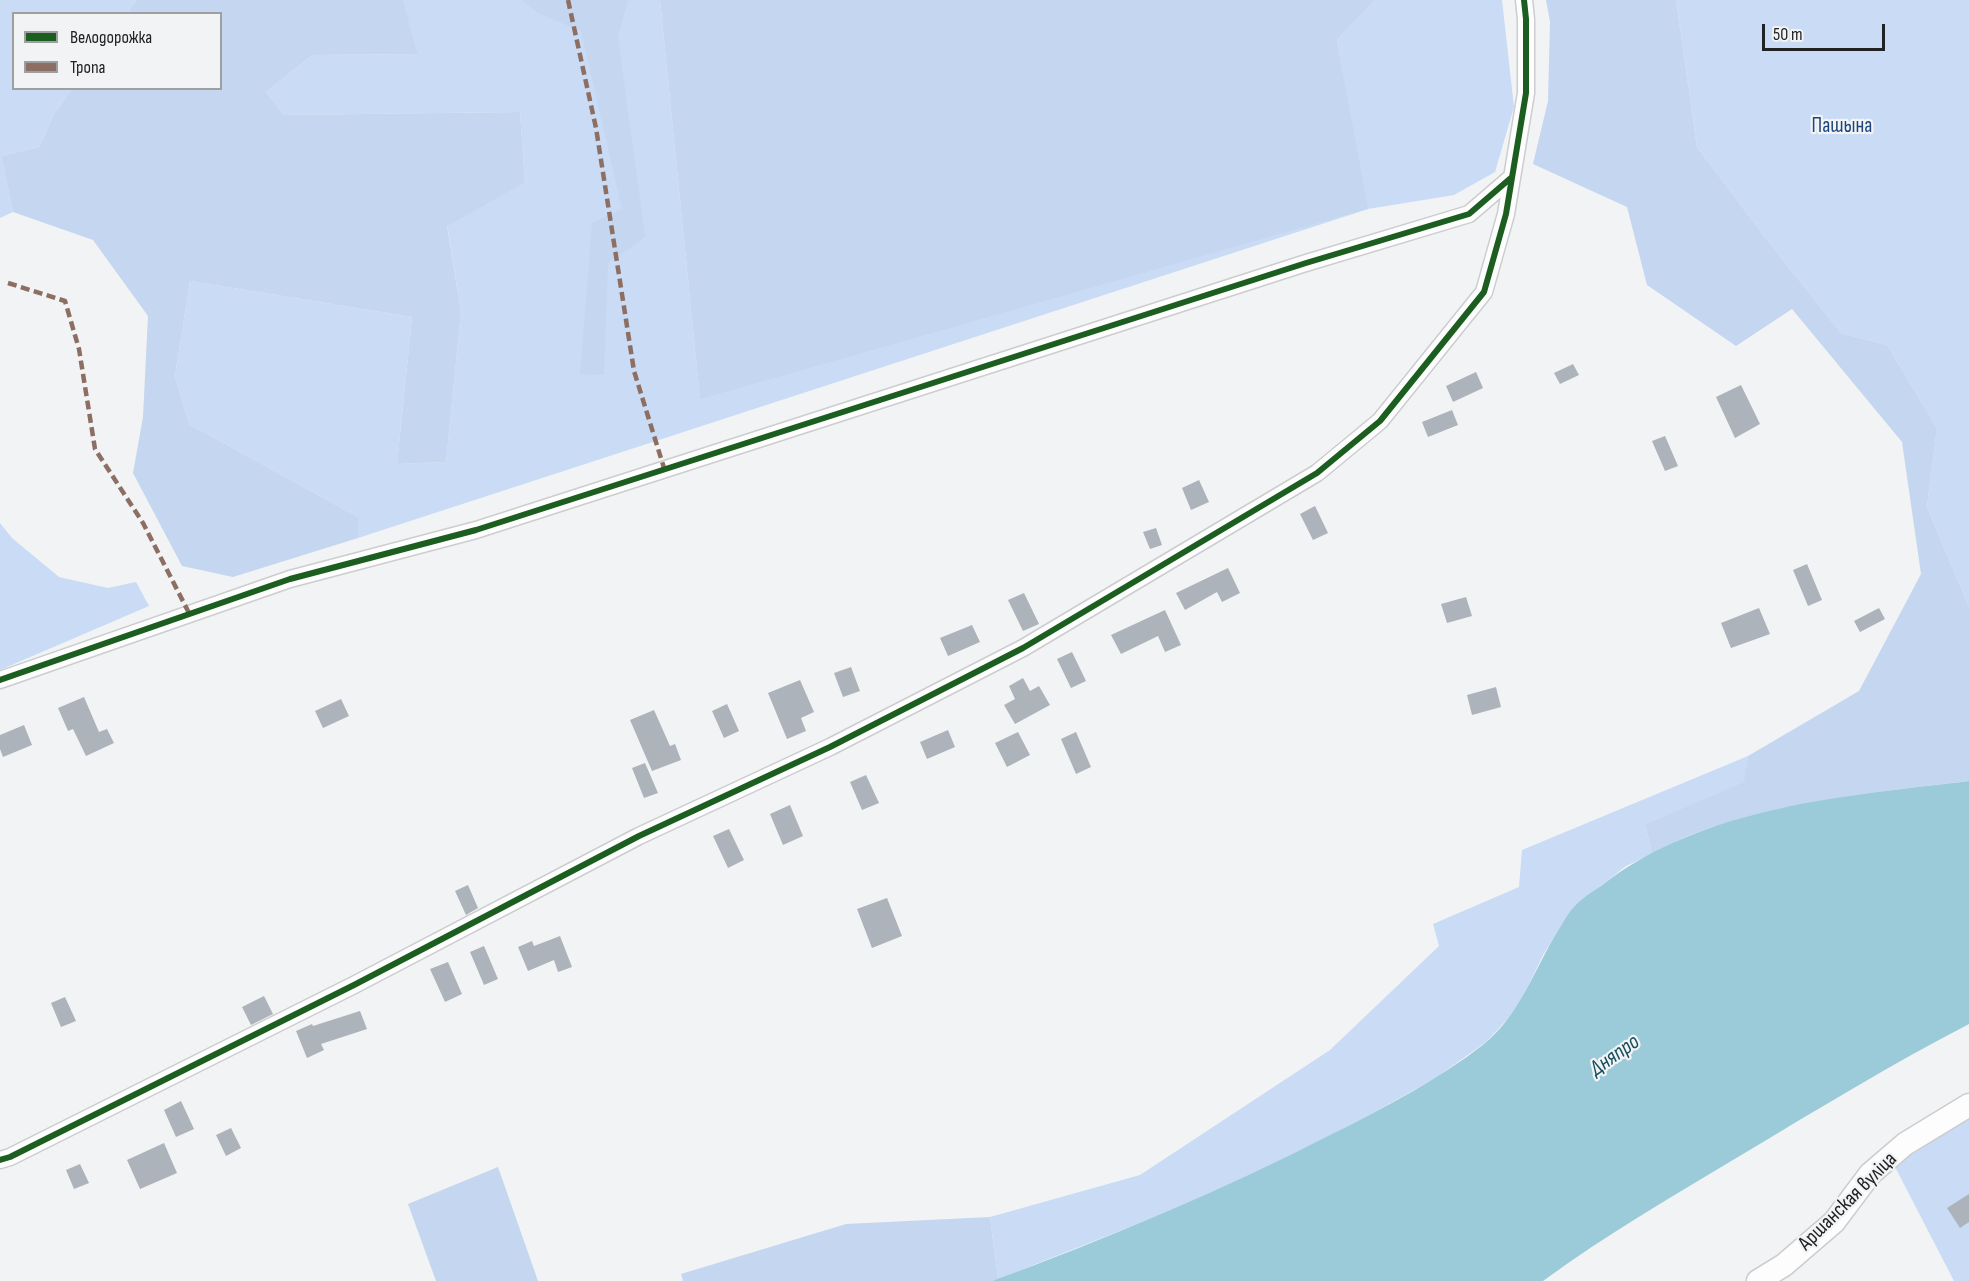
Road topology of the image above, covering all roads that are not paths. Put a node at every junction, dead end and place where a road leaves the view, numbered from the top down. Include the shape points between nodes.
1 (1524, 0) edge
2 (1512, 177) junction
3 (0, 680) edge
4 (1969, 1105) edge
5 (0, 1160) edge
6 (1758, 1281) edge

1 - 2 street via 1526,93
2 - 3 street via 1469,214 476,530 290,579
2 - 5 street via 1484,292 1380,421 1317,473 1023,648 830,747 639,836 344,991
4 - 6 street, Аршанская вуліца via 1905,1144 1870,1174 1834,1222 1784,1265

